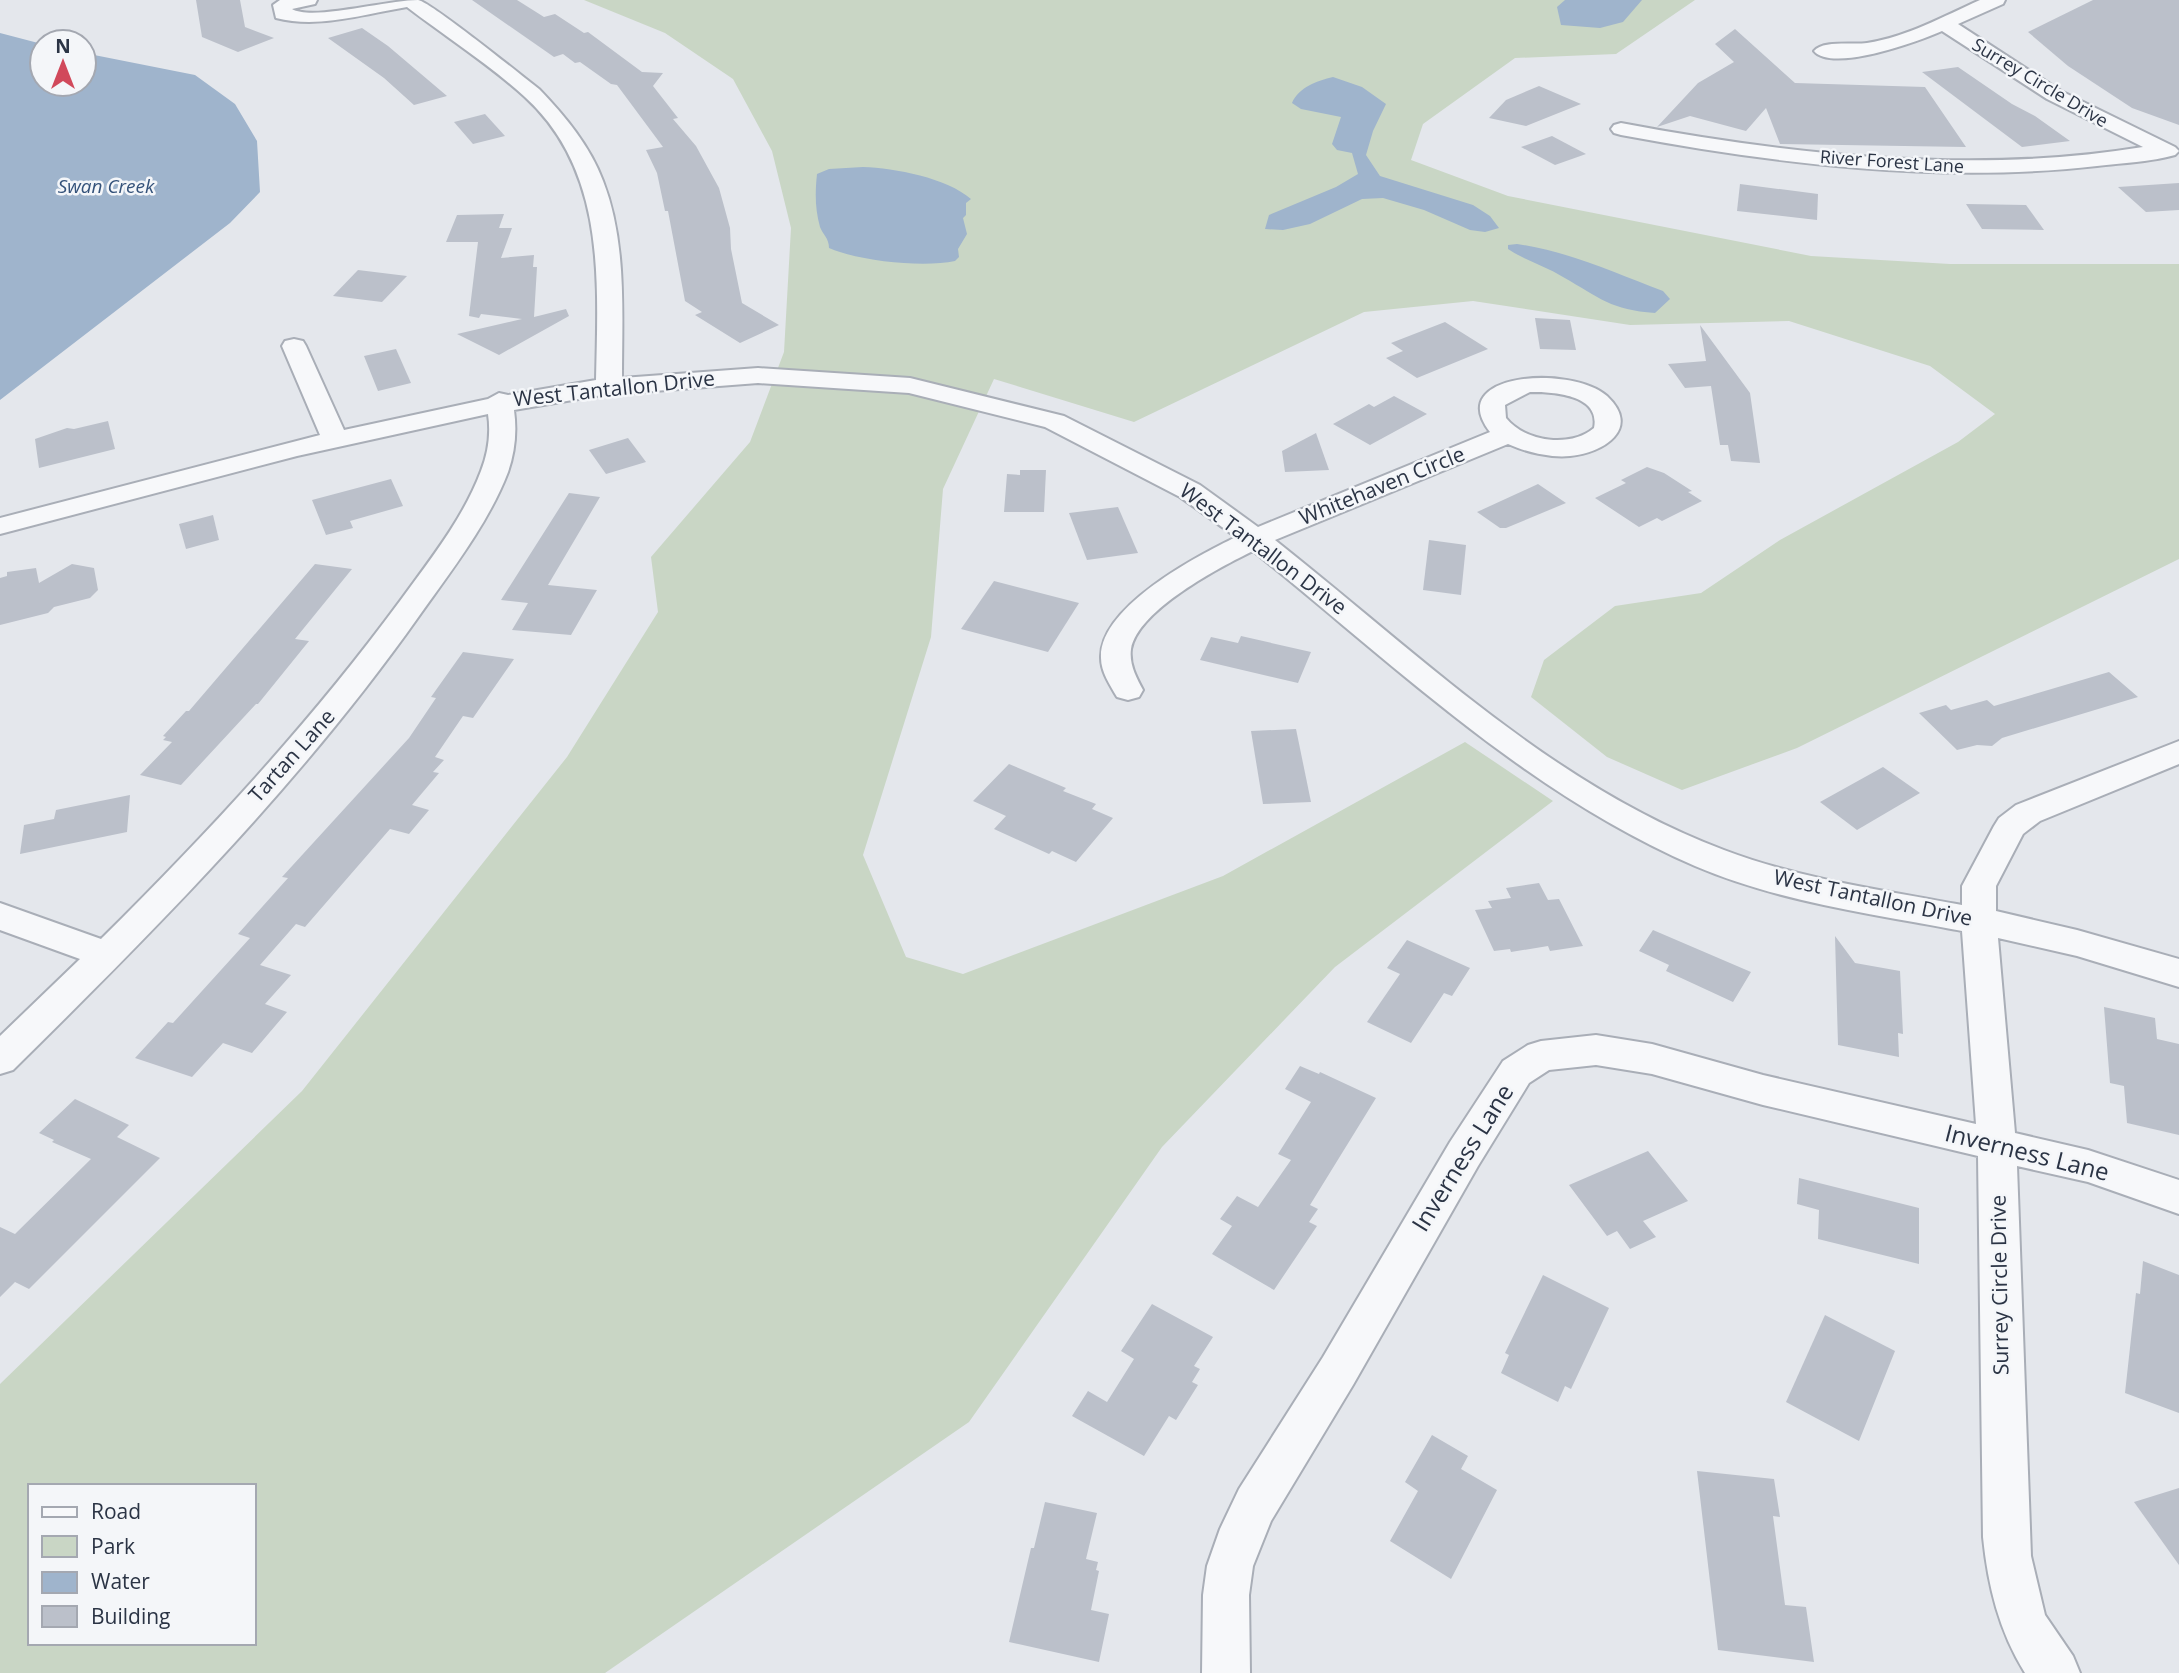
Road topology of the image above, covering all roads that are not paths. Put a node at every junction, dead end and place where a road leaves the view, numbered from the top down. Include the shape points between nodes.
1 (308, 0) edge
2 (410, 0) edge
3 (1996, 0) edge
4 (1943, 23) junction
5 (1824, 51) dead end
6 (1620, 129) dead end
7 (2172, 152) edge
8 (294, 346) dead end
9 (609, 387) junction
10 (499, 401) junction
11 (1508, 434) dead end
12 (335, 440) junction
13 (0, 526) edge
14 (1256, 538) junction
15 (1128, 690) dead end
16 (2179, 752) edge
17 (0, 916) edge
18 (1979, 921) junction
19 (107, 955) junction
20 (2179, 973) edge
21 (0, 1059) edge
22 (1997, 1144) junction
23 (2179, 1197) edge
24 (1226, 1673) edge
25 (2056, 1673) edge

1 - 2 street via 282,5 284,14 310,16
2 - 9 street via 532,93 550,111 583,162 603,230
3 - 4 street
4 - 5 street via 1885,47
4 - 7 street, Surrey Circle Drive via 2054,95
6 - 7 street, River Forest Lane via 1766,151 1969,167 2057,166
8 - 12 street
9 - 10 street, West Tantallon Drive
9 - 14 street, West Tantallon Drive via 666,380 789,377 869,380 985,399 1076,428 1130,454
10 - 12 street, West Tantallon Drive
10 - 19 street, Tartan Lane via 503,433 492,478 457,541 400,624 330,715
11 - 14 street, Whitehaven Circle
12 - 13 street, West Tantallon Drive
14 - 15 street, Whitehaven Circle via 1191,572 1135,619 1120,637 1115,660
14 - 18 street, West Tantallon Drive via 1517,750 1591,800 1709,858 1842,896
16 - 18 street, Surrey Circle Drive via 2047,804 2011,826 1979,886
17 - 19 street
18 - 20 street, West Tantallon Drive
18 - 22 street, Surrey Circle Drive
19 - 21 street, Tartan Lane
22 - 23 street, Inverness Lane via 2088,1166
22 - 24 street, Inverness Lane via 1610,1051 1549,1054 1530,1062 1516,1072 1464,1154 1255,1505 1230,1566
22 - 25 street, Surrey Circle Drive via 2010,1571 2026,1629

